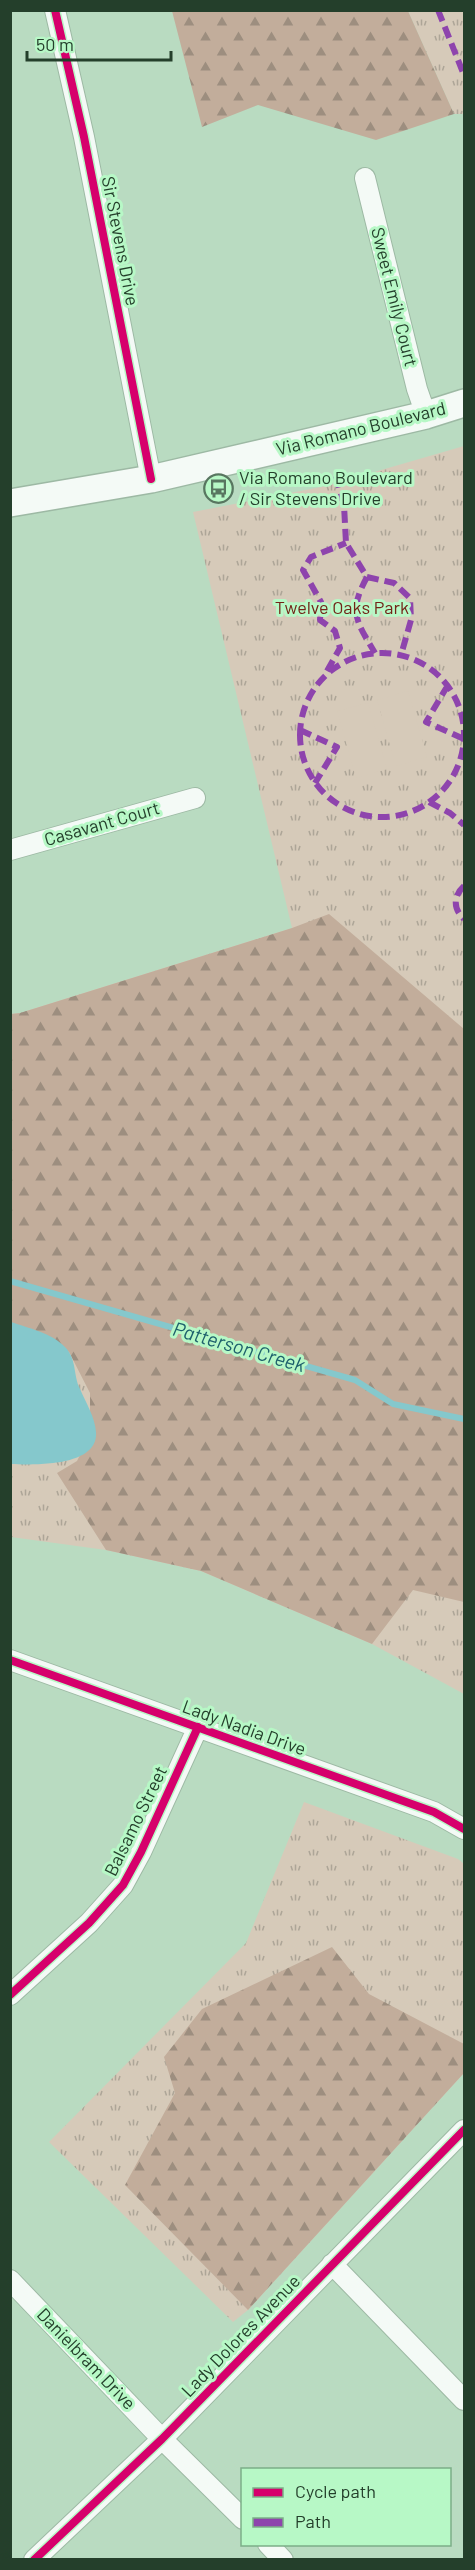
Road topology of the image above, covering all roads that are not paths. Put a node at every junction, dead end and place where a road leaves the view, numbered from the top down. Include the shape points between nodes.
1 (55, 10) edge
2 (365, 178) dead end
3 (465, 403) edge
4 (426, 415) junction
5 (151, 479) junction
6 (10, 503) edge
7 (195, 798) dead end
8 (10, 850) edge
9 (10, 1660) edge
10 (198, 1727) junction
11 (465, 1829) edge
12 (10, 1995) edge
13 (465, 2130) edge
14 (332, 2264) junction
15 (10, 2280) edge
16 (465, 2400) edge
17 (162, 2439) junction
18 (241, 2517) edge
19 (270, 2546) edge
20 (34, 2559) edge
21 (283, 2559) edge

1 - 5 street, Sir Stevens Drive
2 - 4 street, Sweet Emily Court
3 - 4 street, Via Romano Boulevard
4 - 5 street, Via Romano Boulevard
5 - 6 street, Via Romano Boulevard
7 - 8 street, Casavant Court
9 - 10 street, Lady Nadia Drive
10 - 11 street, Lady Nadia Drive via 434,1812
10 - 12 street, Balsamo Street via 123,1885 89,1923
13 - 14 street, Lady Dolores Avenue
14 - 16 street
14 - 17 street, Lady Dolores Avenue
15 - 17 street, Danielbram Drive
17 - 18 street
17 - 20 street, Lady Dolores Avenue
19 - 21 street

